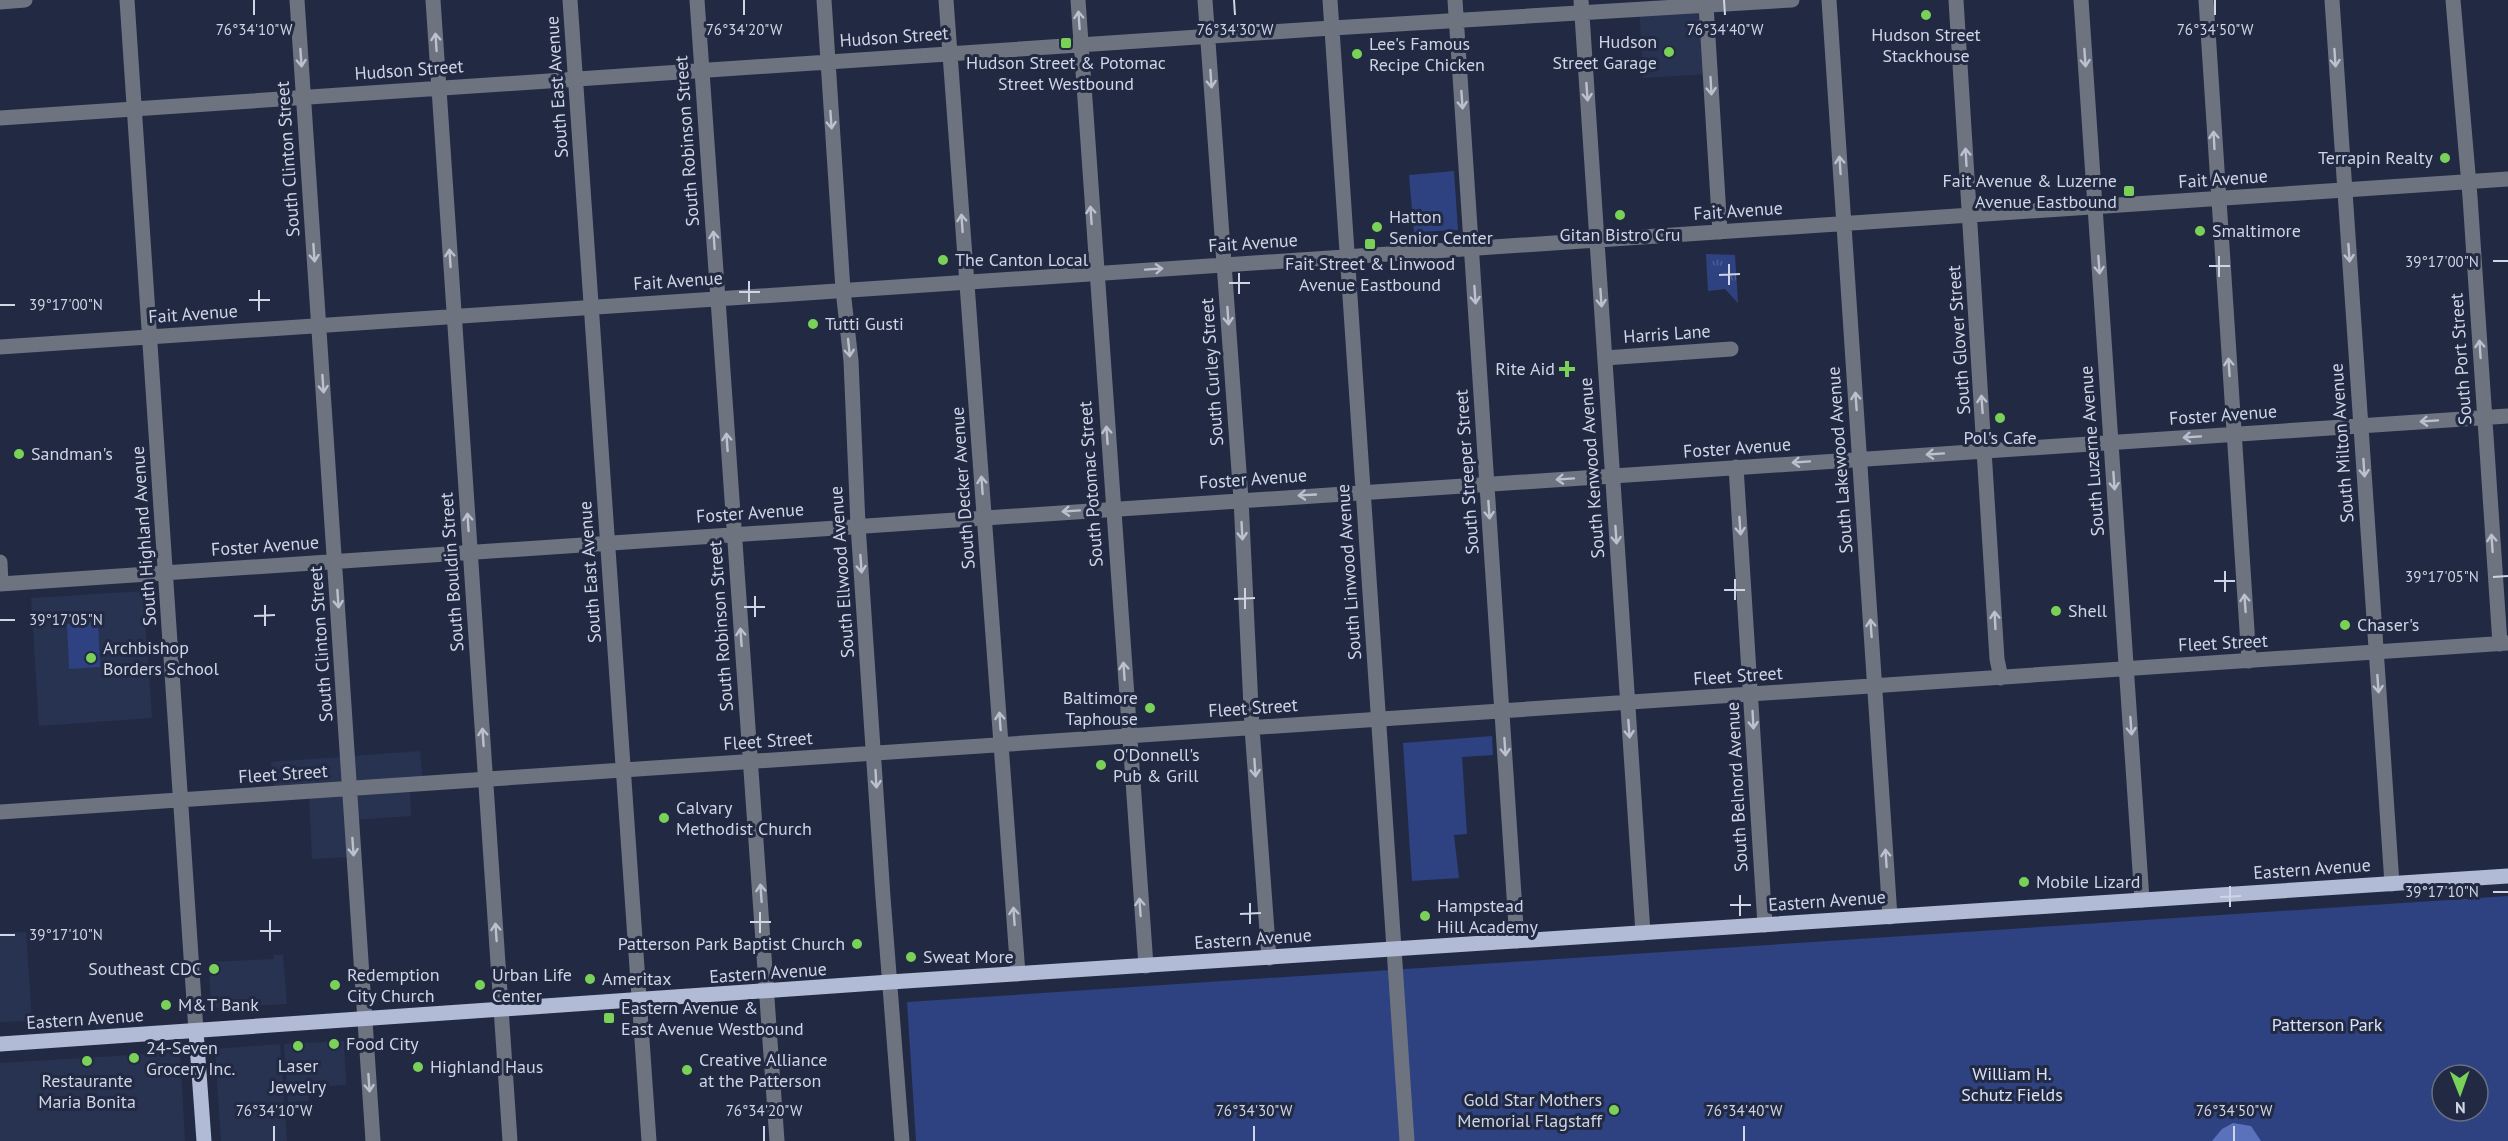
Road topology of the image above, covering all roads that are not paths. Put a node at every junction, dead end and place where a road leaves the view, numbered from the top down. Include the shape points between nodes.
1 (25, 0) edge
2 (127, 0) edge
3 (297, 0) edge
4 (433, 0) edge
5 (570, 0) edge
6 (697, 0) edge
7 (824, 0) edge
8 (946, 0) edge
9 (1078, 0) edge
10 (1206, 0) edge
11 (1330, 0) edge
12 (1455, 0) edge
13 (1791, 0) edge
14 (1829, 0) edge
15 (1956, 0) edge
16 (2081, 0) edge
17 (2206, 0) edge
18 (2331, 0) edge
19 (2453, 0) edge
20 (1755, 1) edge
21 (0, 2) edge
22 (1706, 5) junction
23 (1582, 6) edge
24 (1457, 20) junction
25 (1332, 28) junction
26 (1208, 36) junction
27 (1081, 45) junction
28 (951, 53) junction
29 (827, 61) junction
30 (702, 70) junction
31 (575, 78) junction
32 (439, 87) junction
33 (303, 97) junction
34 (134, 108) junction
35 (0, 118) edge
36 (2508, 179) edge
37 (2469, 182) junction
38 (2345, 190) junction
39 (2217, 199) junction
40 (2095, 207) junction
41 (1970, 215) junction
42 (1844, 224) junction
43 (1720, 232) junction
44 (1597, 240) junction
45 (1472, 248) junction
46 (1347, 256) junction
47 (1224, 265) junction
48 (1095, 273) junction
49 (967, 282) junction
50 (843, 290) junction
51 (717, 298) junction
52 (591, 307) junction
53 (455, 316) junction
54 (319, 325) junction
55 (150, 337) junction
56 (0, 347) edge
57 (1731, 349) dead end
58 (1605, 358) junction
59 (2508, 416) edge
60 (2484, 418) junction
61 (2361, 426) junction
62 (2233, 434) junction
63 (2111, 442) junction
64 (1986, 451) junction
65 (1860, 459) junction
66 (1736, 467) junction
67 (1613, 476) junction
68 (1487, 485) junction
69 (1362, 492) junction
70 (1241, 500) junction
71 (1113, 508) junction
72 (984, 516) junction
73 (858, 525) junction
74 (734, 534) junction
75 (607, 541) junction
76 (470, 551) junction
77 (335, 561) junction
78 (0, 562) edge
79 (165, 572) junction
80 (1, 584) edge
81 (2504, 643) edge
82 (2376, 653) junction
83 (2249, 662) junction
84 (2127, 668) junction
85 (2001, 678) junction
86 (1875, 686) junction
87 (1752, 694) junction
88 (1628, 703) junction
89 (1502, 711) junction
90 (1380, 719) junction
91 (1252, 728) junction
92 (1128, 736) junction
93 (1001, 745) junction
94 (874, 753) junction
95 (752, 762) junction
96 (623, 770) junction
97 (486, 779) junction
98 (350, 789) junction
99 (180, 800) junction
100 (0, 812) edge
101 (2508, 876) edge
102 (2391, 884) junction
103 (2142, 900) junction
104 (1890, 916) junction
105 (1765, 925) junction
106 (1643, 933) junction
107 (1518, 941) junction
108 (1394, 949) junction
109 (1269, 958) junction
110 (1146, 966) junction
111 (1018, 974) junction
112 (890, 982) junction
113 (767, 993) junction
114 (639, 1002) junction
115 (501, 1011) junction
116 (365, 1020) junction
117 (196, 1031) junction
118 (0, 1044) edge
119 (204, 1141) edge
120 (373, 1141) edge
121 (510, 1141) edge
122 (649, 1141) edge
123 (777, 1141) edge
124 (902, 1141) edge
125 (1407, 1141) edge

1 - 21 street
2 - 34 street, South Highland Avenue
3 -> 33 street, South Clinton Street
32 -> 4 street, South Bouldin Street
5 - 31 street, South East Avenue
6 - 30 street, South Robinson Street
7 - 29 street, South Ellwood Avenue
8 - 28 street, South Decker Avenue
27 -> 9 street, South Potomac Street
10 - 26 street, South Curley Street
11 - 25 street, South Linwood Avenue
12 - 24 street, South Streeper Street
13 - 20 street, Hudson Street
42 -> 14 street, South Lakewood Avenue
41 -> 15 street, South Glover Street
16 -> 40 street, South Luzerne Avenue
39 -> 17 street
18 -> 38 street, South Milton Avenue
19 - 37 street, South Port Street
20 - 22 street, Hudson Street
22 - 23 street, Hudson Street
22 -> 43 street
23 - 24 street, Hudson Street
23 -> 44 street, South Kenwood Avenue
24 - 25 street, Hudson Street
24 -> 45 street, South Streeper Street
25 - 26 street, Hudson Street
25 - 46 street, South Linwood Avenue
26 - 27 street, Hudson Street
26 -> 47 street, South Curley Street
27 - 28 street, Hudson Street
48 -> 27 street, South Potomac Street
28 - 29 street, Hudson Street
49 -> 28 street, South Decker Avenue
29 - 30 street, Hudson Street
29 -> 50 street, South Ellwood Avenue
30 - 31 street, Hudson Street
51 -> 30 street, South Robinson Street
31 - 32 street, Hudson Street
31 - 52 street, South East Avenue
32 - 33 street, Hudson Street
53 -> 32 street, South Bouldin Street
33 - 34 street, Hudson Street
33 -> 54 street, South Clinton Street
34 - 35 street, Hudson Street
34 - 55 street, South Highland Avenue
36 - 37 street, Fait Avenue
37 - 38 street, Fait Avenue
60 -> 37 street, South Port Street
38 - 39 street, Fait Avenue
38 -> 61 street, South Milton Avenue
39 - 40 street, Fait Avenue
62 -> 39 street
40 - 41 street, Fait Avenue
40 -> 63 street, South Luzerne Avenue
41 - 42 street, Fait Avenue
64 -> 41 street, South Glover Street
42 - 43 street, Fait Avenue
65 -> 42 street, South Lakewood Avenue
43 - 44 street, Fait Avenue
44 - 45 street, Fait Avenue
44 -> 58 street, South Kenwood Avenue
45 - 46 street, Fait Avenue
45 -> 68 street, South Streeper Street
46 - 47 street, Fait Avenue
46 - 69 street, South Linwood Avenue
48 -> 47 street, Fait Avenue
47 -> 70 street, South Curley Street
48 - 49 street, Fait Avenue
71 -> 48 street, South Potomac Street
49 - 50 street, Fait Avenue
72 -> 49 street, South Decker Avenue
50 - 51 street, Fait Avenue
50 -> 73 street, South Ellwood Avenue via 851,361
51 - 52 street, Fait Avenue
74 -> 51 street, South Robinson Street
52 - 53 street, Fait Avenue
52 - 75 street, South East Avenue
53 - 54 street, Fait Avenue
76 -> 53 street, South Bouldin Street
54 - 55 street, Fait Avenue
54 -> 77 street, South Clinton Street
55 - 56 street, Fait Avenue
55 - 79 street, South Highland Avenue
57 - 58 street, Harris Lane
58 - 67 street, South Kenwood Avenue
59 - 60 street, Foster Avenue
60 -> 61 street, Foster Avenue
81 -> 60 street, South Port Street
61 - 62 street, Foster Avenue
61 -> 82 street, South Milton Avenue
62 -> 63 street, Foster Avenue
83 -> 62 street
63 - 64 street, Foster Avenue
63 -> 84 street, South Luzerne Avenue
64 -> 65 street, Foster Avenue
85 -> 64 street, South Glover Street
65 -> 66 street, Foster Avenue
86 -> 65 street, South Lakewood Avenue
66 - 67 street, Foster Avenue
66 -> 87 street, South Belnord Avenue
67 -> 68 street, Foster Avenue
67 -> 88 street, South Kenwood Avenue
68 - 69 street, Foster Avenue
68 -> 89 street, South Streeper Street
69 -> 70 street, Foster Avenue
69 - 90 street, South Linwood Avenue
70 - 71 street, Foster Avenue
70 -> 91 street, South Curley Street
71 -> 72 street, Foster Avenue
92 -> 71 street, South Potomac Street
72 - 73 street, Foster Avenue
93 -> 72 street, South Decker Avenue
73 - 74 street, Foster Avenue
73 -> 94 street, South Ellwood Avenue
74 - 75 street, Foster Avenue
95 -> 74 street, South Robinson Street
75 - 76 street, Foster Avenue
75 - 96 street, South East Avenue
76 - 77 street, Foster Avenue
97 -> 76 street, South Bouldin Street
77 - 79 street, Foster Avenue
77 -> 98 street, South Clinton Street
78 - 80 street
79 - 80 street, Foster Avenue
79 - 99 street, South Highland Avenue
81 - 82 street, Fleet Street
82 - 83 street, Fleet Street
82 -> 102 street, South Milton Avenue
83 - 84 street, Fleet Street
84 - 85 street, Fleet Street
84 -> 103 street, South Luzerne Avenue
85 - 86 street, Fleet Street
86 - 87 street, Fleet Street
104 -> 86 street, South Lakewood Avenue
87 - 88 street, Fleet Street
87 -> 105 street, South Belnord Avenue
88 - 89 street, Fleet Street
88 -> 106 street, South Kenwood Avenue
89 - 90 street, Fleet Street
89 -> 107 street, South Streeper Street
90 - 91 street, Fleet Street
90 - 108 street, South Linwood Avenue
91 - 92 street, Fleet Street
91 -> 109 street, South Curley Street
92 - 93 street, Fleet Street
110 -> 92 street, South Potomac Street
93 - 94 street, Fleet Street
111 -> 93 street, South Decker Avenue
94 - 95 street, Fleet Street
94 -> 112 street, South Ellwood Avenue
95 - 96 street, Fleet Street
113 -> 95 street, South Robinson Street
96 - 97 street, Fleet Street
96 - 114 street, South East Avenue
97 - 98 street, Fleet Street
115 -> 97 street, South Bouldin Street
98 - 99 street, Fleet Street
98 -> 116 street, South Clinton Street
99 - 100 street, Fleet Street
99 - 117 street, South Highland Avenue
101 - 102 main road, Eastern Avenue
102 - 103 main road, Eastern Avenue
103 - 104 main road, Eastern Avenue
104 - 105 main road, Eastern Avenue
105 - 106 main road, Eastern Avenue
106 - 107 main road, Eastern Avenue
107 - 108 main road, Eastern Avenue
108 - 109 main road, Eastern Avenue
108 - 125 street, South Linwood Avenue
109 - 110 main road, Eastern Avenue
110 - 111 main road, Eastern Avenue
111 - 112 main road, Eastern Avenue
112 - 113 main road, Eastern Avenue
112 - 124 street, South Ellwood Avenue
113 - 114 main road, Eastern Avenue
113 - 123 street, South Robinson Street
114 - 115 main road, Eastern Avenue
114 - 122 street, South East Avenue
115 - 116 main road, Eastern Avenue
115 - 121 street, South Bouldin Street
116 - 117 main road, Eastern Avenue
116 -> 120 street, South Clinton Street
117 - 118 main road, Eastern Avenue
117 - 119 main road, South Highland Avenue

